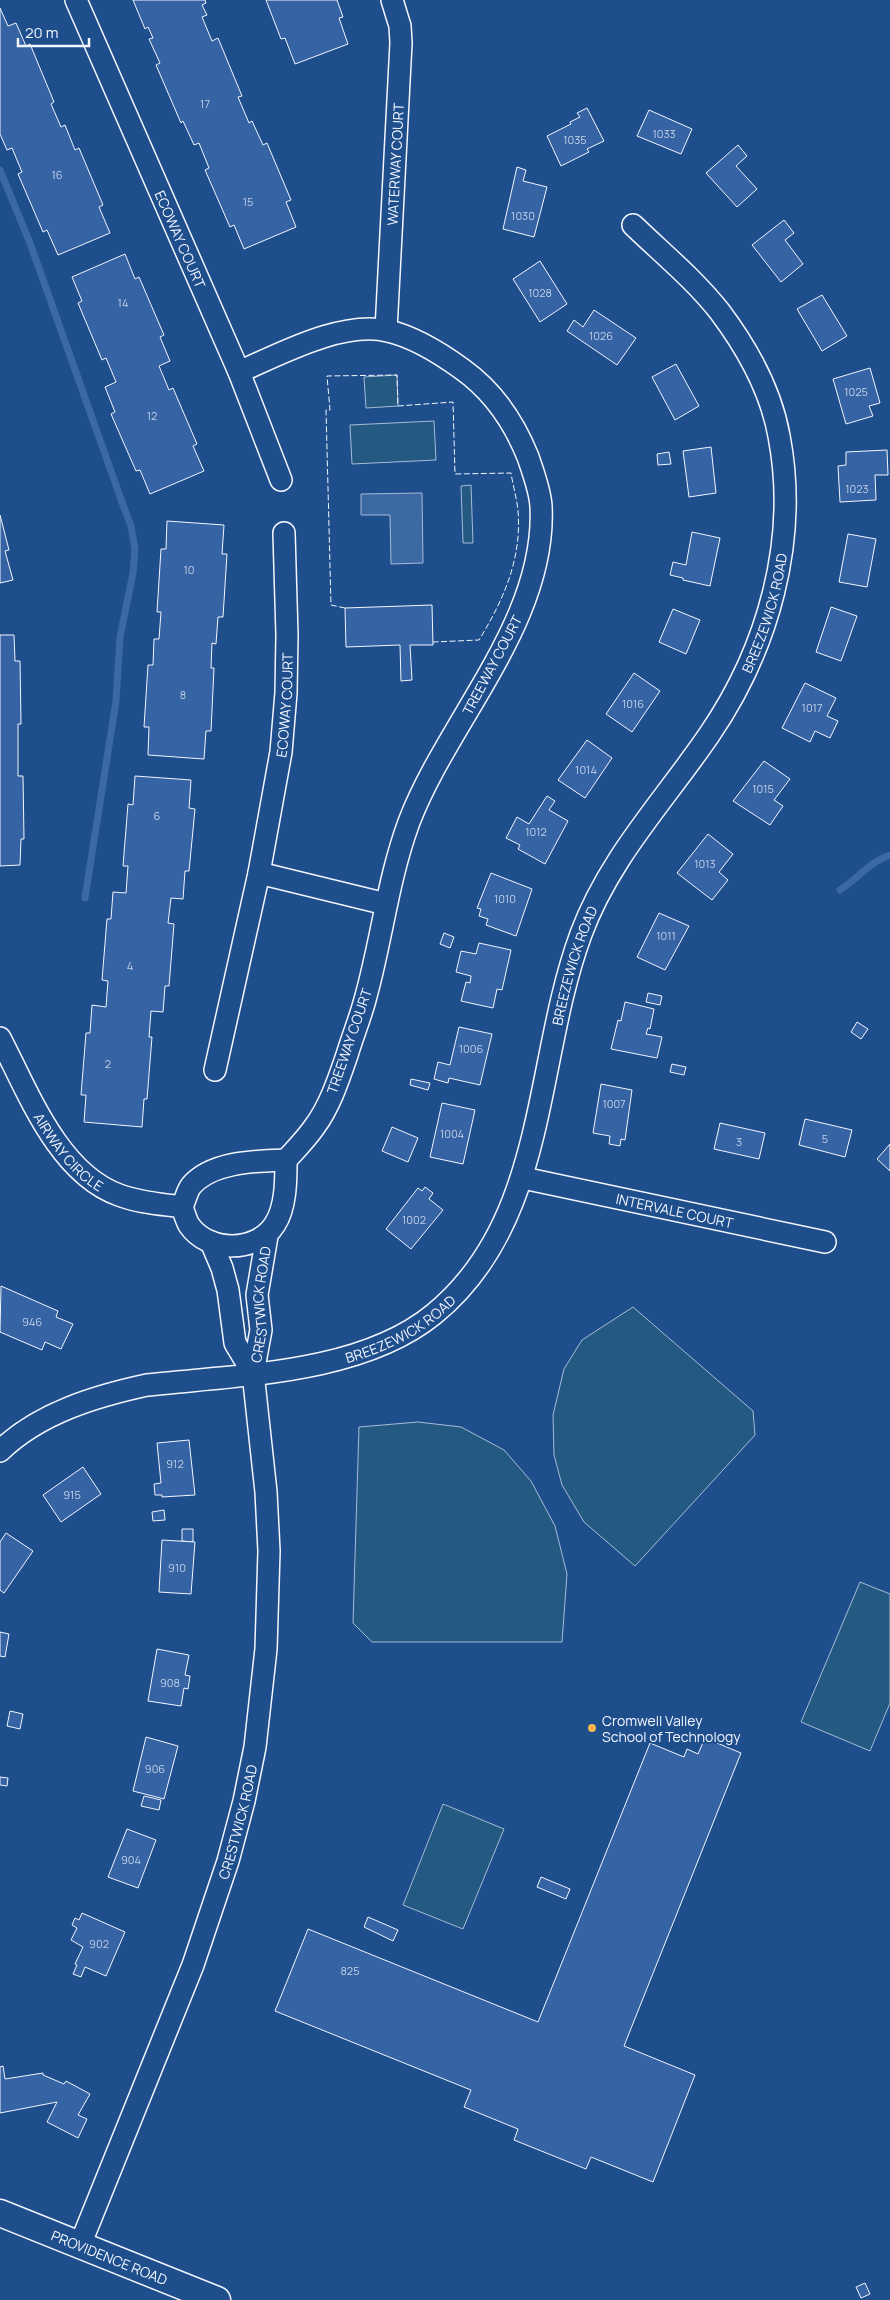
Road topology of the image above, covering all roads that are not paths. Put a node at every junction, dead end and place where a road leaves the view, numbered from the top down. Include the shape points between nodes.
1 (76, 0) edge
2 (392, 0) edge
3 (633, 225) dead end
4 (386, 330) junction
5 (239, 372) junction
6 (280, 480) dead end
7 (284, 533) dead end
8 (259, 873) junction
9 (386, 904) junction
10 (0, 1038) edge
11 (215, 1070) dead end
12 (286, 1160) junction
13 (523, 1178) junction
14 (182, 1207) junction
15 (267, 1236) junction
16 (210, 1242) junction
17 (825, 1242) dead end
18 (254, 1373) junction
19 (2, 1445) edge
20 (0, 2213) edge
21 (80, 2245) junction
22 (217, 2300) edge

1 - 5 street, ECOWAY COURT
2 - 4 street, WATERWAY COURT via 400,26 401,43
3 - 13 street, BREEZEWICK ROAD via 698,286 719,311 756,370 770,402 779,435 785,509 782,547 764,626 733,697 613,867 582,930 564,991
4 - 5 street, TREEWAY COURT via 336,333
4 - 9 street, TREEWAY COURT via 420,342 446,357 475,378 498,403 520,437 541,503 534,572 518,619 410,821
5 - 6 street, ECOWAY COURT
7 - 8 street, ECOWAY COURT via 286,693 281,752
8 - 9 street
8 - 11 street, ECOWAY COURT
9 - 12 street, TREEWAY COURT via 366,996 333,1093 317,1124
10 - 14 street, AIRWAY CIRCLE via 47,1128 69,1160 89,1180 117,1195
12 - 14 street via 243,1163 208,1174 191,1186
12 - 15 street via 282,1204 276,1223
13 - 17 street, INTERVALE COURT
13 - 18 street, BREEZEWICK ROAD via 499,1235 458,1290 434,1314 403,1335 365,1352 330,1362
14 - 16 street via 189,1225
15 - 16 street via 241,1246
15 - 18 street, CRESTWICK ROAD via 257,1295 261,1330
16 - 18 street, CRESTWICK ROAD via 228,1290 235,1343
18 - 19 street, BREEZEWICK ROAD via 147,1386 92,1400 57,1414
18 - 21 street, CRESTWICK ROAD via 266,1492 269,1600 262,1699 244,1801 228,1861 193,1965
20 - 21 street, PROVIDENCE ROAD
21 - 22 street, PROVIDENCE ROAD

